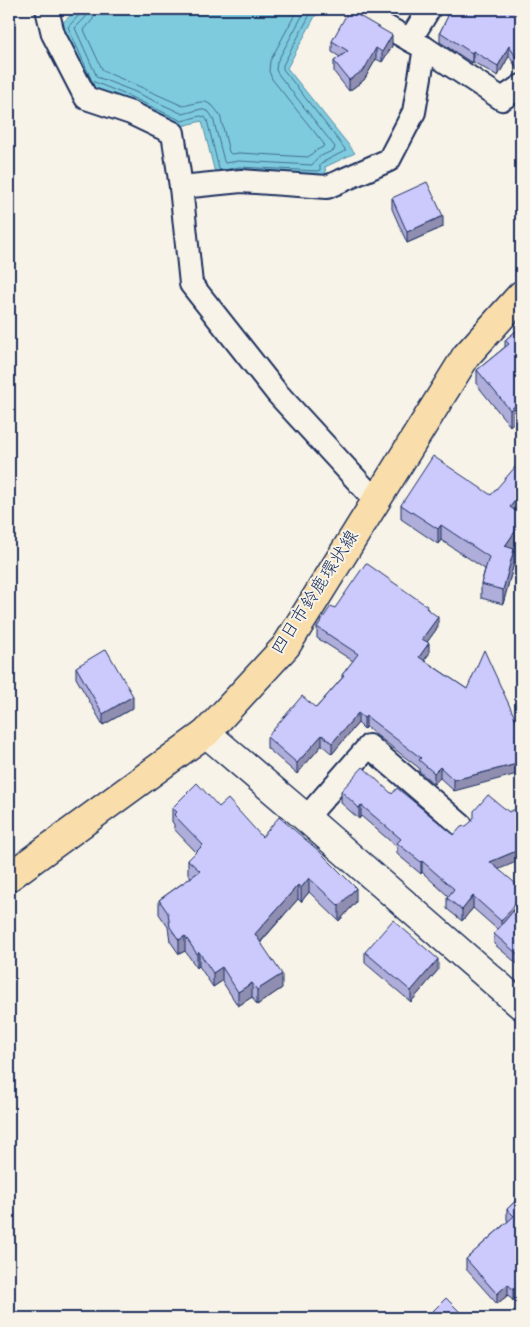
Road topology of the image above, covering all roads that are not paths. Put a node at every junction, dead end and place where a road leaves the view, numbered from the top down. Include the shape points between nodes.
1 (47, 9) edge
2 (361, 9) edge
3 (429, 9) edge
4 (417, 44) junction
5 (521, 86) edge
6 (181, 187) junction
7 (521, 295) edge
8 (376, 501) junction
9 (206, 733) junction
10 (306, 818) junction
11 (461, 826) edge
12 (9, 877) edge
13 (521, 1005) edge

1 - 6 street via 53,34 86,98 131,113 173,133
2 - 4 street via 360,12
3 - 4 street
4 - 5 street via 502,99
4 - 6 street via 414,112 389,160 327,187 241,181
6 - 8 street via 191,284 277,393
7 - 8 main road, 四日市鈴鹿環状線 via 466,356
8 - 9 main road, 四日市鈴鹿環状線 via 286,646
9 - 10 street
9 - 12 main road, 四日市鈴鹿環状線
10 - 11 street via 368,746
10 - 13 street

